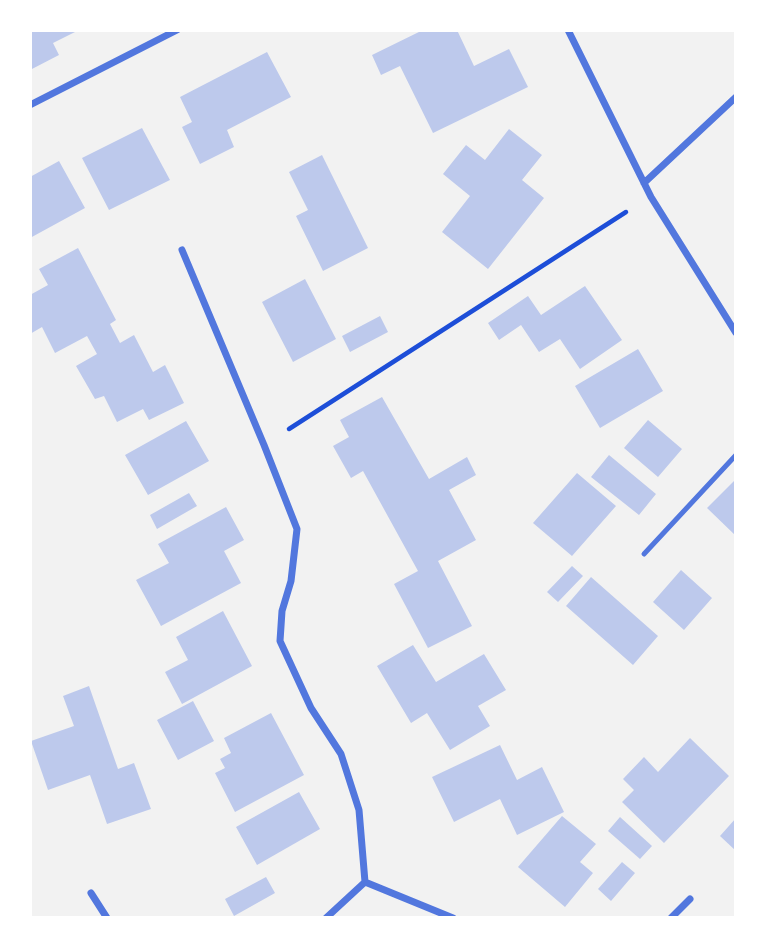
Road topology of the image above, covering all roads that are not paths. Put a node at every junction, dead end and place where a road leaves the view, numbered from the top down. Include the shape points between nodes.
1 (177, 30) edge
2 (568, 30) edge
3 (736, 97) edge
4 (30, 105) edge
5 (644, 183) junction
6 (182, 250) dead end
7 (736, 333) edge
8 (736, 455) edge
9 (644, 554) dead end
10 (365, 883) junction
11 (91, 893) dead end
12 (690, 899) dead end
13 (107, 918) edge
14 (326, 918) edge
15 (453, 918) edge
16 (671, 918) edge

1 - 4 street
2 - 5 street
3 - 5 street
5 - 7 street
6 - 10 street via 297,529 280,640 311,708 341,754 359,810
8 - 9 lane
10 - 14 street
10 - 15 street
11 - 13 street
12 - 16 street

